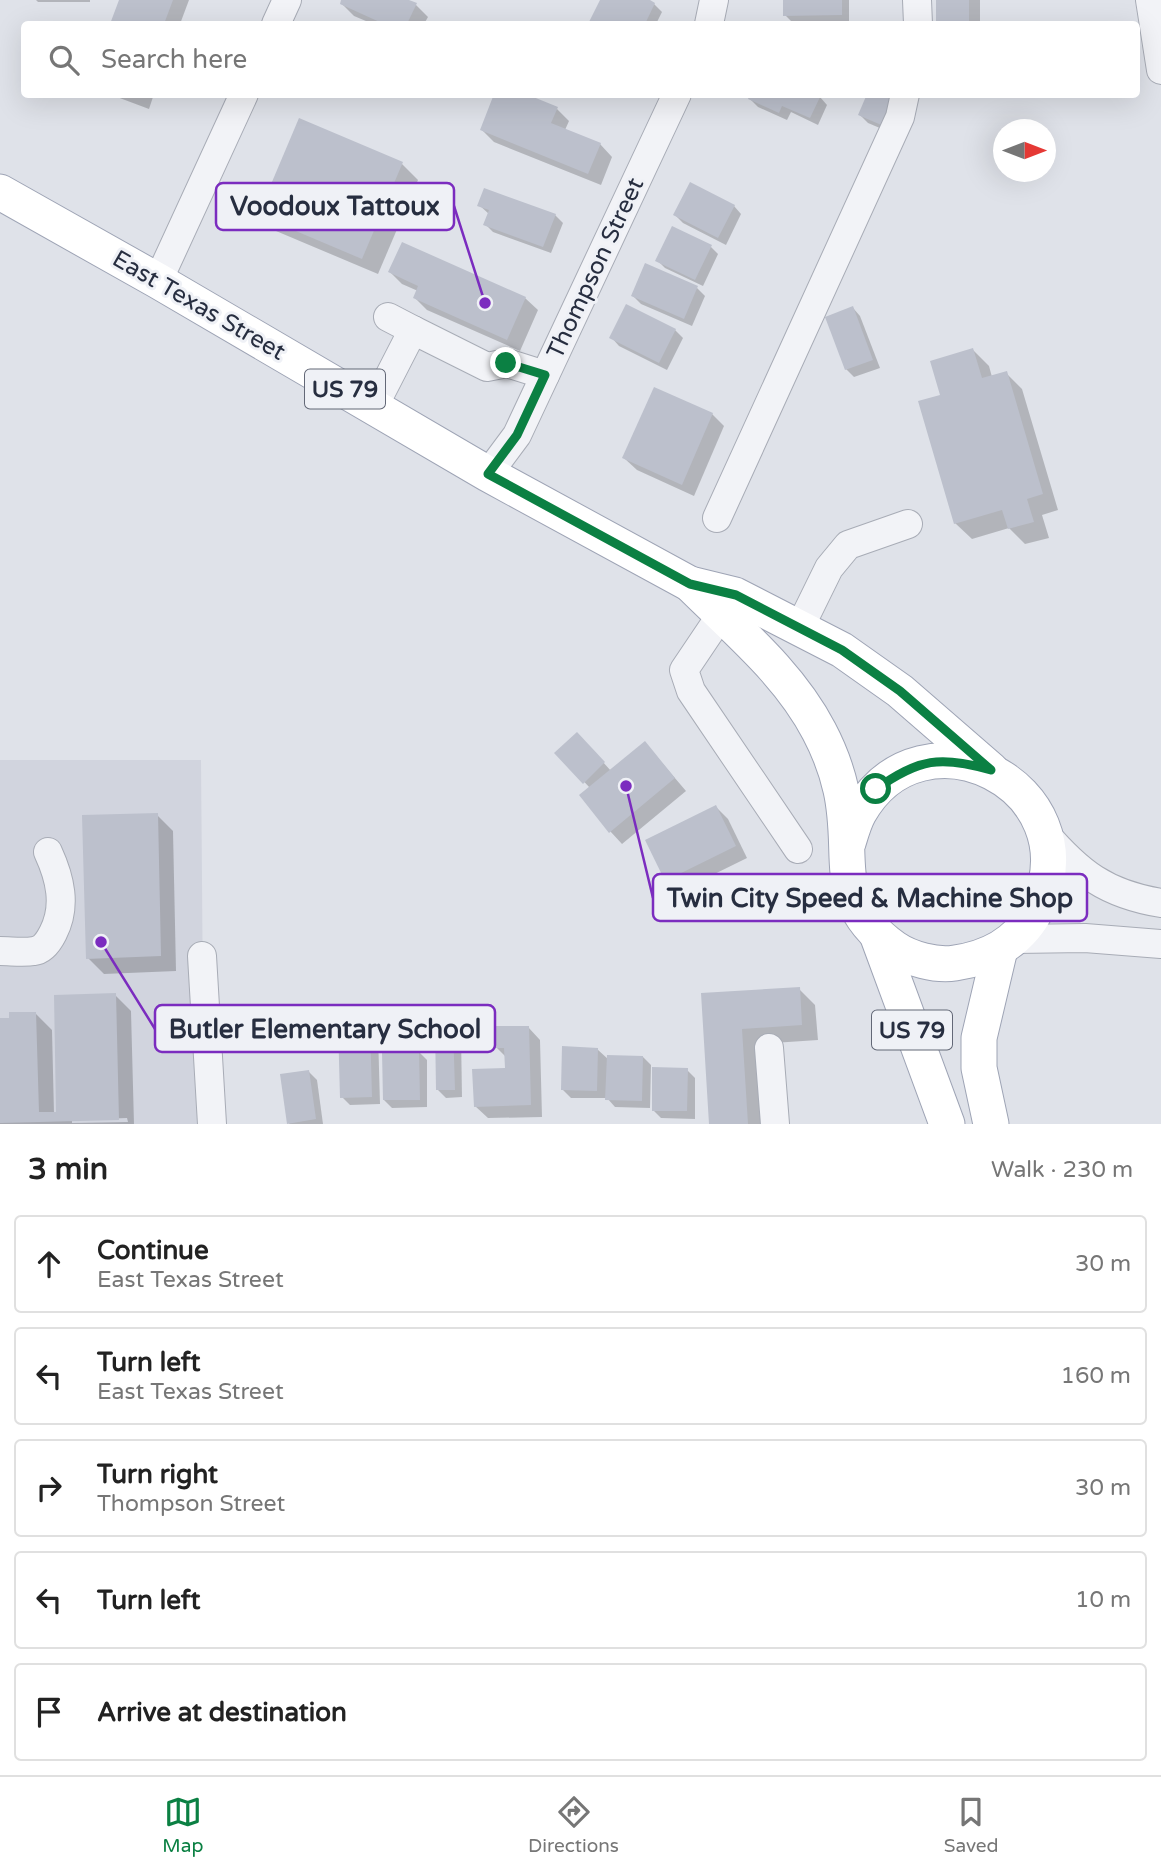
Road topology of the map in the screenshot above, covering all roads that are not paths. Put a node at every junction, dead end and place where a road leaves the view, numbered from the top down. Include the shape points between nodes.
1 (287, 0) edge
2 (714, 0) edge
3 (917, 0) edge
4 (1150, 0) edge
5 (277, 21) edge
6 (710, 21) edge
7 (918, 21) edge
8 (1161, 70) edge
9 (242, 98) edge
10 (675, 98) edge
11 (904, 98) edge
12 (0, 192) edge
13 (158, 281) junction
14 (388, 317) dead end
15 (413, 330) junction
16 (545, 375) junction
17 (374, 406) junction
18 (488, 474) junction
19 (717, 517) dead end
20 (908, 524) dead end
21 (690, 584) junction
22 (721, 615) junction
23 (800, 627) junction
24 (991, 770) junction
25 (1044, 832) junction
26 (848, 843) junction
27 (798, 849) dead end
28 (48, 852) dead end
29 (1161, 903) edge
30 (878, 937) junction
31 (1007, 944) junction
32 (1161, 944) edge
33 (0, 951) edge
34 (202, 956) dead end
35 (769, 1048) dead end
36 (212, 1124) edge
37 (775, 1124) edge
38 (947, 1124) edge
39 (991, 1124) edge

1 - 5 street
2 - 6 street
3 - 7 street
4 - 8 street
9 - 13 street
10 - 16 street, Thompson Street
11 - 19 street via 900,117
12 - 13 main road, East Texas Street / US 79
13 - 17 main road, East Texas Street / US 79
14 - 15 street
15 - 16 street via 487,367 506,363
15 - 17 street
16 - 18 street, Thompson Street via 517,435
17 - 18 main road, East Texas Street / US 79
18 - 21 main road, East Texas Street / US 79
20 - 23 street via 848,545 829,568
21 - 22 main road, East Texas Street / US 79
21 - 23 main road, East Texas Street / US 79 via 736,595
22 - 26 main road, East Texas Street / US 79 via 776,668 820,733 841,790
22 - 27 street via 684,670 691,691
23 - 24 main road, East Texas Street / US 79 via 900,691
24 - 25 main road, East Texas Street / US 79 via 1026,799
24 - 26 main road, East Texas Street / US 79 via 961,761 931,761 902,771 876,789 858,813
25 - 29 street via 1090,877 1117,892
25 - 31 main road, East Texas Street / US 79 via 1049,861 1045,890 1033,917
26 - 30 main road, East Texas Street / US 79 via 851,894
28 - 33 street via 58,876 62,905 56,927 48,943 36,951
30 - 31 main road, East Texas Street / US 79 via 900,952 951,964 976,960
30 - 38 main road, East Texas Street / US 79
31 - 32 street via 1085,938
31 - 39 main road, East Texas Street / US 79 via 979,1038 979,1068
34 - 36 street
35 - 37 street

